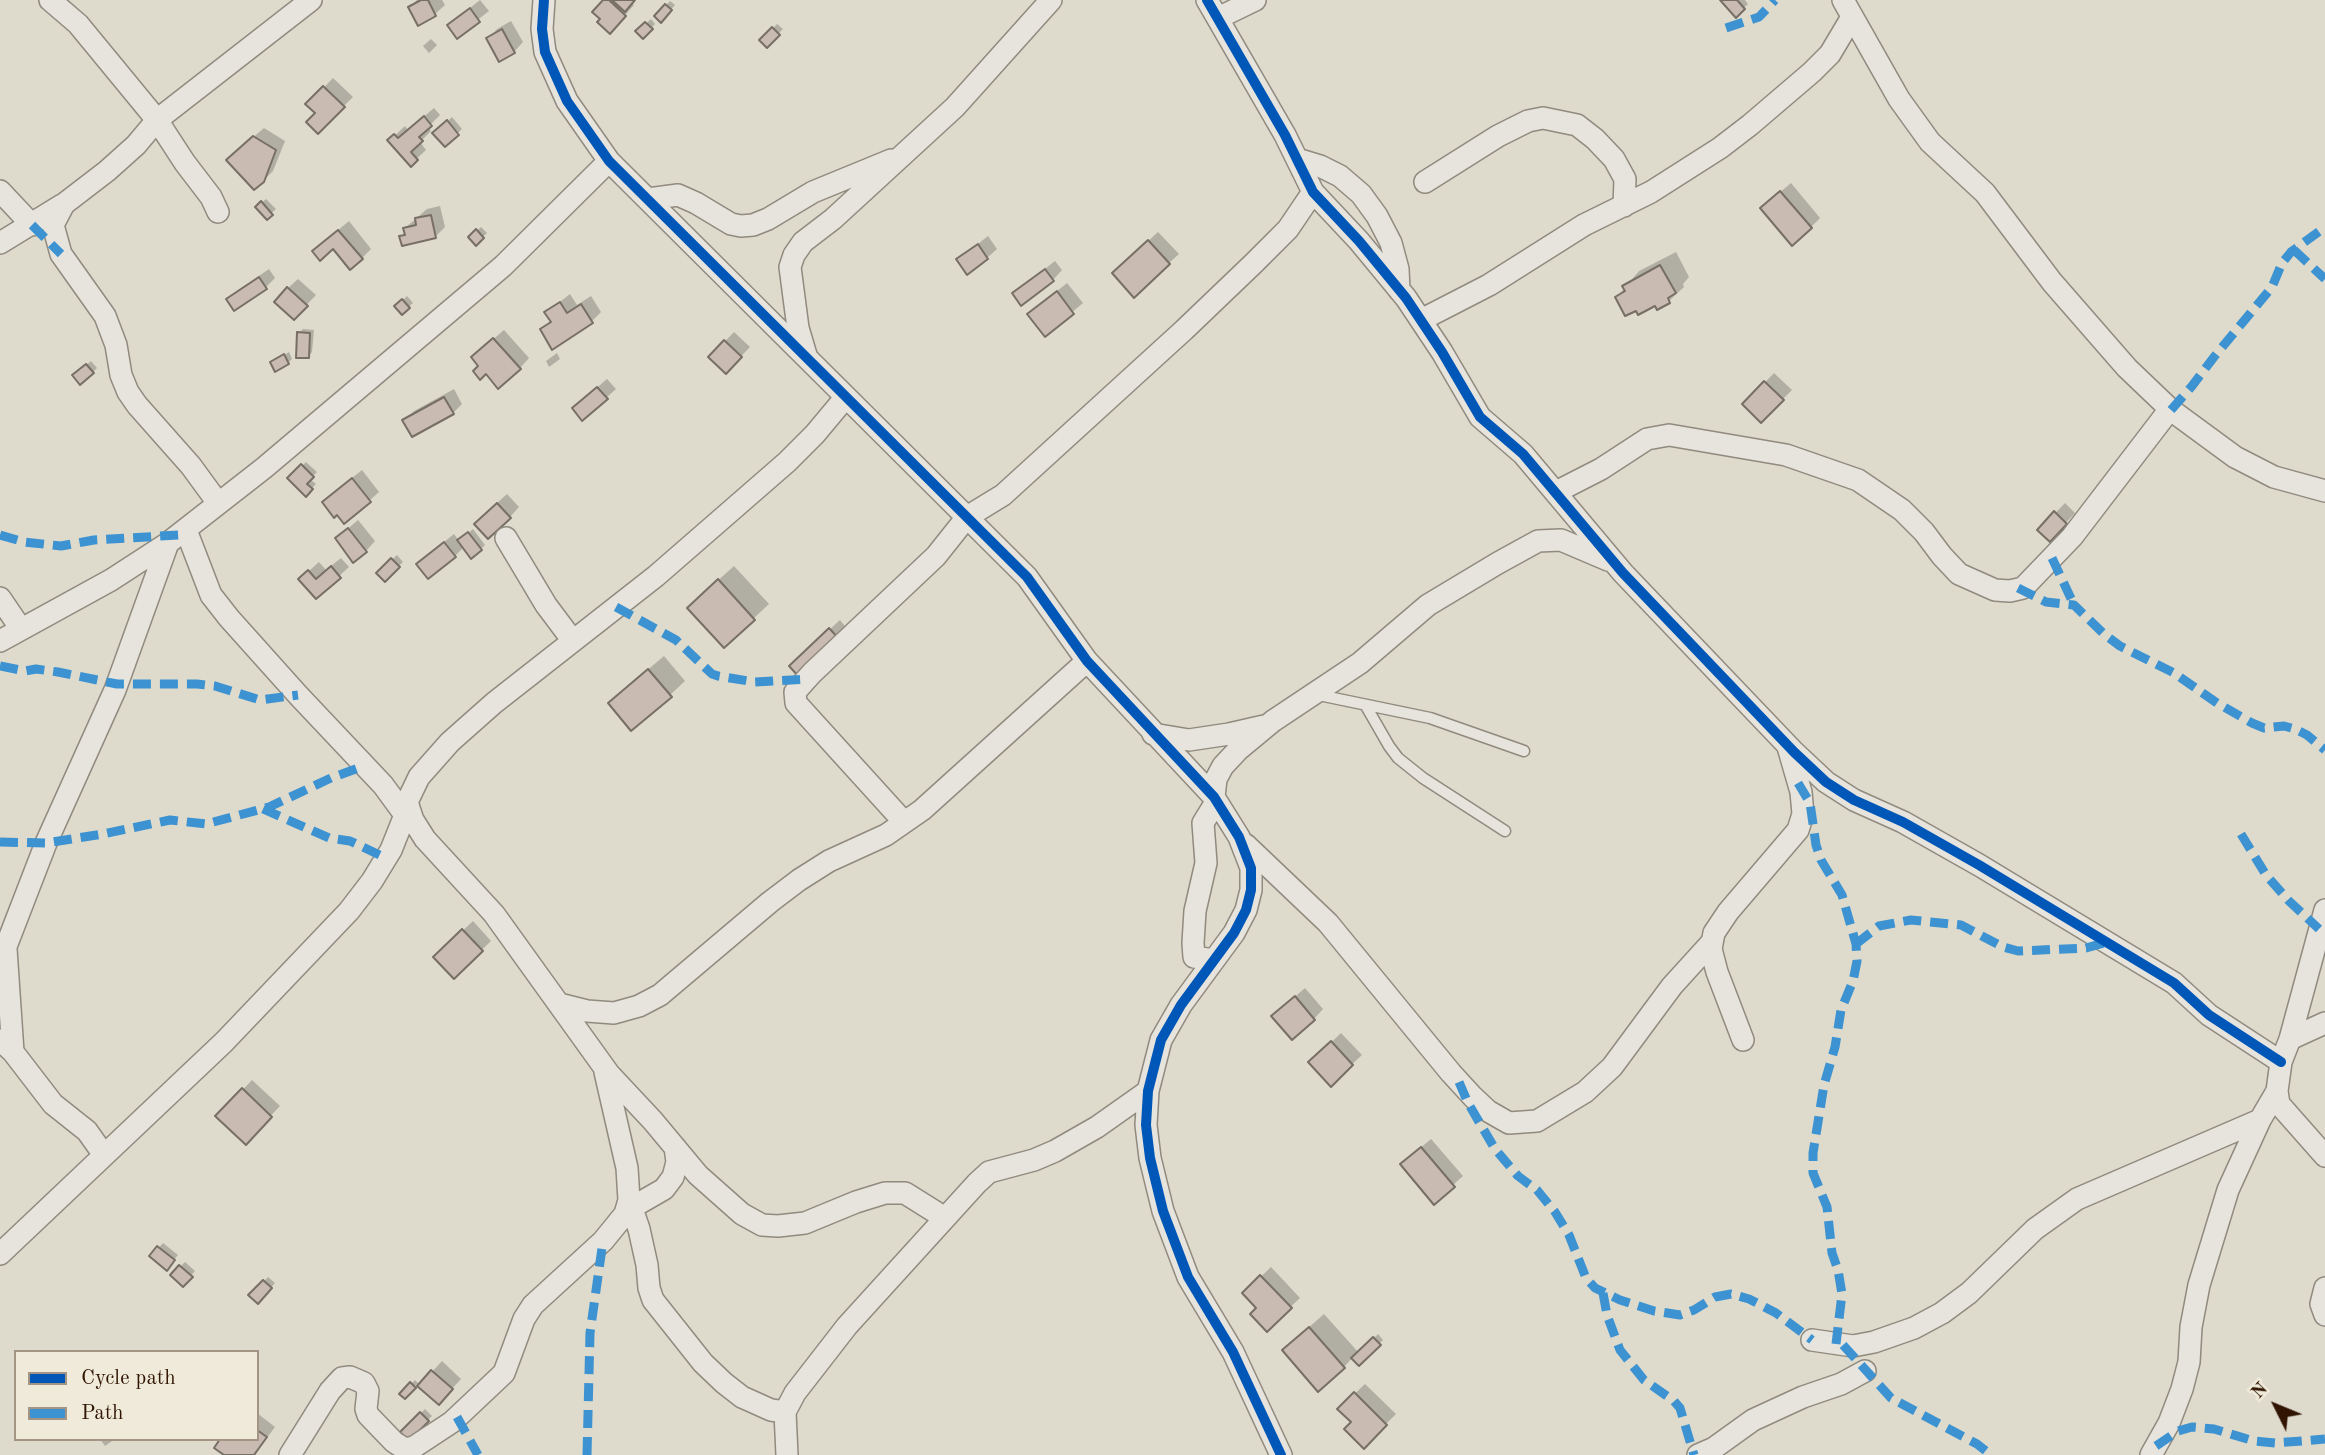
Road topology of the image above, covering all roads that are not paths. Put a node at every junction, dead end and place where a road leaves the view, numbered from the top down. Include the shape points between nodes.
1 (50, 0) edge
2 (311, 0) edge
3 (1051, 0) edge
4 (1255, 0) edge
5 (541, 1) edge
6 (1848, 8) edge
7 (1213, 9) edge
8 (157, 120) junction
9 (899, 158) junction
10 (1297, 159) junction
11 (609, 161) junction
12 (1425, 182) dead end
13 (0, 191) edge
14 (1313, 192) junction
15 (648, 199) junction
16 (64, 204) junction
17 (1624, 206) junction
18 (218, 212) dead end
19 (32, 225) junction
20 (0, 243) edge
21 (1399, 290) junction
22 (1421, 320) junction
23 (806, 355) junction
24 (845, 398) junction
25 (2170, 409) junction
26 (2325, 491) edge
27 (1556, 492) junction
28 (218, 503) junction
29 (967, 517) junction
30 (186, 530) junction
31 (506, 538) dead end
32 (168, 543) junction
33 (1614, 562) junction
34 (0, 598) edge
35 (11, 635) edge
36 (573, 641) junction
37 (0, 659) edge
38 (1087, 660) junction
39 (1314, 694) junction
40 (1366, 706) junction
41 (1269, 724) junction
42 (1153, 734) junction
43 (1787, 745) junction
44 (1524, 751) dead end
45 (1215, 800) junction
46 (406, 809) junction
47 (904, 822) junction
48 (1506, 831) dead end
49 (1240, 837) junction
50 (2325, 910) edge
51 (1713, 942) junction
52 (3, 955) edge
53 (1214, 960) junction
54 (559, 1004) junction
55 (2325, 1023) edge
56 (2290, 1040) junction
57 (1743, 1041) dead end
58 (6, 1046) edge
59 (2281, 1062) junction
60 (604, 1066) junction
61 (1148, 1091) junction
62 (2277, 1091) junction
63 (2260, 1121) junction
64 (675, 1147) junction
65 (104, 1155) junction
66 (2325, 1156) edge
67 (630, 1204) junction
68 (945, 1218) junction
69 (0, 1254) edge
70 (2325, 1288) edge
71 (2325, 1315) edge
72 (1812, 1340) dead end
73 (1865, 1371) dead end
74 (785, 1412) junction
75 (290, 1455) edge
76 (787, 1455) edge
77 (1281, 1455) edge
78 (1698, 1455) edge
79 (2151, 1455) edge

1 - 8 street via 78,24
2 - 8 street
3 - 9 street via 956,107
4 - 7 street
5 - 11 street via 545,52 567,101
6 - 17 street via 1830,54 1751,125
6 - 25 street via 1899,99 1930,142 1985,193 2052,282
7 - 10 street
8 - 16 street via 136,145
8 - 18 street
9 - 15 street via 813,192 753,225 731,224 678,195
9 - 23 street via 794,255 790,267
10 - 14 street
10 - 21 street via 1340,176 1361,194 1391,243
11 - 15 street
11 - 28 street via 503,266
12 - 17 street via 1498,136 1543,118 1577,125 1614,159 1625,179
13 - 19 street
14 - 21 street
14 - 29 street via 1288,229 1184,330 1003,495
15 - 23 street
16 - 19 street
16 - 28 street via 53,225 54,235 61,254 105,316 128,392
17 - 22 street
19 - 20 street
21 - 22 street
22 - 27 street via 1480,417
23 - 24 street
24 - 29 street
24 - 36 street via 787,462
25 - 26 street via 2235,457 2274,477
25 - 27 street via 2072,537 2023,588 2010,591 1995,590 1959,574 1902,510 1858,480 1786,455 1669,435 1647,439
27 - 33 street
28 - 30 street
29 - 38 street via 1027,577
29 - 47 street via 936,555 812,673 794,696
30 - 32 street
30 - 46 street via 211,595
31 - 36 street
32 - 35 street
32 - 52 street via 115,690 46,842
33 - 39 street via 1561,540 1526,546 1428,605 1360,663
33 - 43 street
34 - 35 street
35 - 37 street
36 - 46 street via 450,742 419,778
38 - 42 street
38 - 47 street
39 - 40 lane
39 - 41 street
40 - 44 lane via 1430,718
40 - 48 lane via 1398,758
41 - 42 street via 1189,740
41 - 45 street via 1223,766 1216,779
42 - 45 street
43 - 51 street via 1801,792 1803,814 1798,830 1728,912
43 - 59 street via 1826,782 1854,800 1914,828 2174,983 2208,1015
45 - 49 street
45 - 53 street via 1203,823 1206,863 1192,943 1194,957
46 - 54 street via 425,839 494,914
46 - 65 street via 386,858 349,911 224,1042
47 - 54 street via 799,880 660,995 614,1013
49 - 51 street via 1328,923 1473,1097 1509,1123 1537,1121 1585,1092 1612,1067 1672,986
49 - 53 street via 1251,868 1251,890 1234,933
50 - 56 street
51 - 57 street via 1717,972
52 - 58 street
53 - 61 street via 1161,1040
54 - 60 street
55 - 56 street
56 - 59 street
58 - 65 street via 53,1104 87,1131
59 - 62 street
60 - 64 street
60 - 67 street
61 - 68 street via 1045,1156 989,1172
61 - 77 street via 1150,1158 1163,1211 1188,1277 1233,1352
62 - 63 street
62 - 66 street via 2279,1104
63 - 72 street via 2077,1199 2021,1241 1969,1293 1914,1328 1853,1346
63 - 79 street via 2212,1236 2182,1389
64 - 67 street via 677,1162 664,1189
64 - 68 street via 724,1199 762,1225 805,1223 885,1193 905,1193
65 - 69 street
67 - 74 street via 653,1300 724,1383 742,1397
67 - 75 street via 608,1235 533,1305 504,1373 452,1422 405,1449 367,1412 369,1391 364,1383 346,1377 330,1391
68 - 74 street via 847,1326
70 - 71 street via 2320,1304
73 - 78 street via 1753,1420
74 - 76 street

